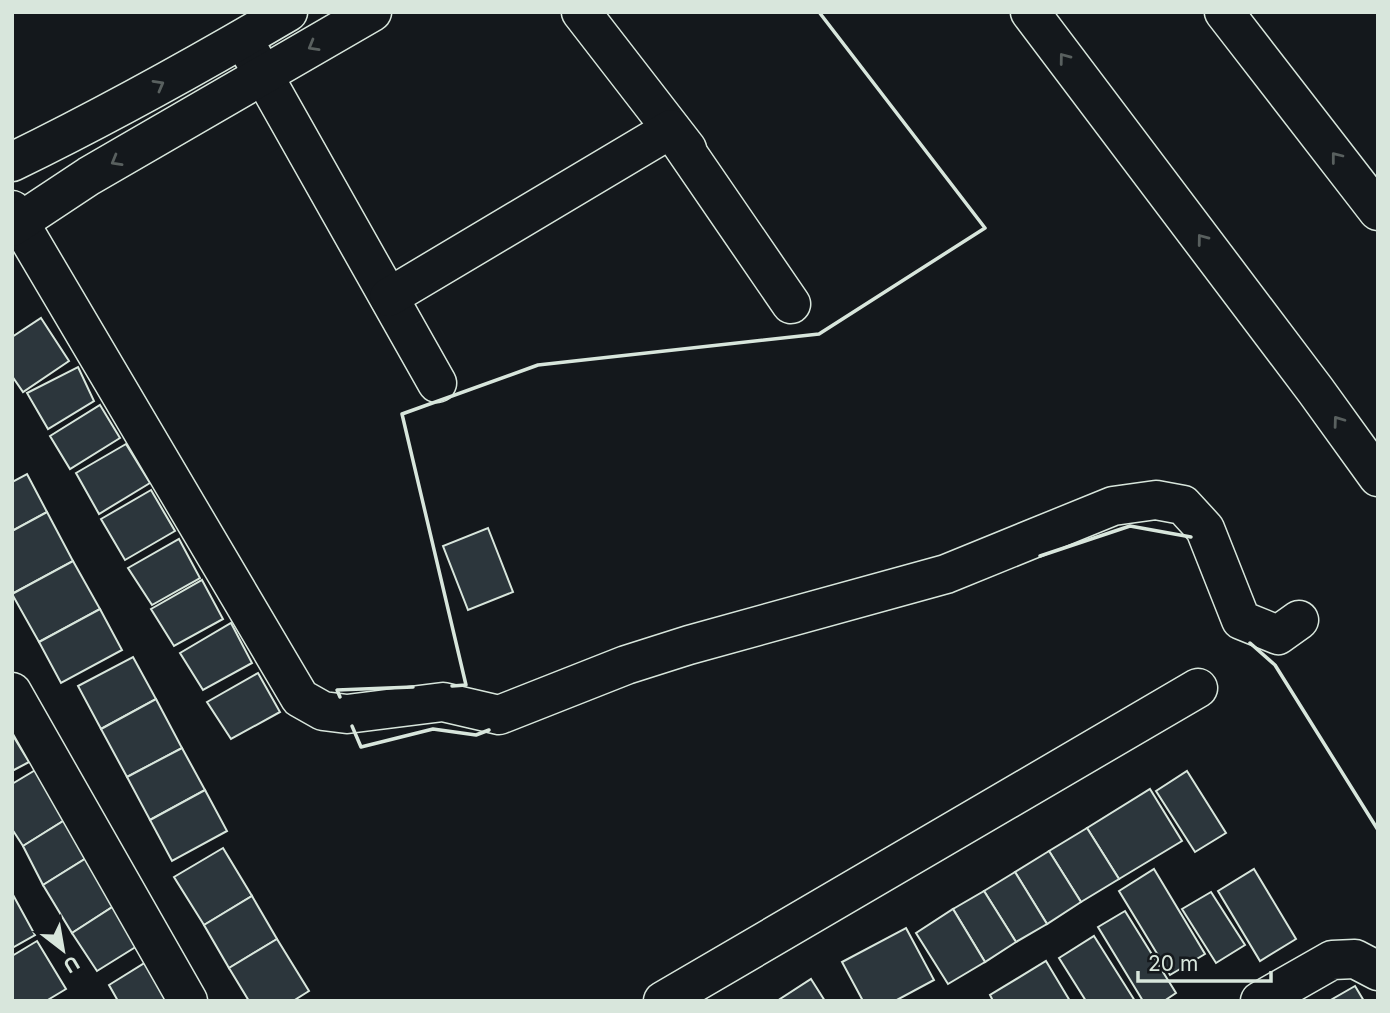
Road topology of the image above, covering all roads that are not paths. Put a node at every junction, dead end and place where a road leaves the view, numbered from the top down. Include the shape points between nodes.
1 (288, 12) edge
2 (372, 12) edge
3 (581, 12) edge
4 (1030, 12) edge
5 (1224, 12) edge
6 (243, 39) junction
7 (264, 74) junction
8 (671, 129) junction
9 (12, 162) edge
10 (1378, 211) edge
11 (14, 220) edge
12 (389, 297) junction
13 (799, 299) dead end
14 (438, 383) dead end
15 (1378, 477) edge
16 (1299, 620) dead end
17 (1198, 688) dead end
18 (12, 692) edge
19 (1378, 971) edge
20 (188, 1001) edge
21 (663, 1001) edge
22 (1260, 1001) edge

1 - 6 main road
2 -> 7 main road
3 - 8 main road
15 -> 4 main road
10 -> 5 main road
6 - 7 main road
9 -> 6 main road
7 -> 11 main road
7 - 12 main road
8 - 12 main road
8 - 13 main road
11 - 16 main road via 300,698 323,711 347,714 443,702 499,715 626,665 946,574 1113,506 1156,500 1183,505 1205,529 1241,620 1278,635
12 - 14 main road
17 - 21 main road
18 - 20 main road
19 - 22 main road via 1355,959 1332,960

